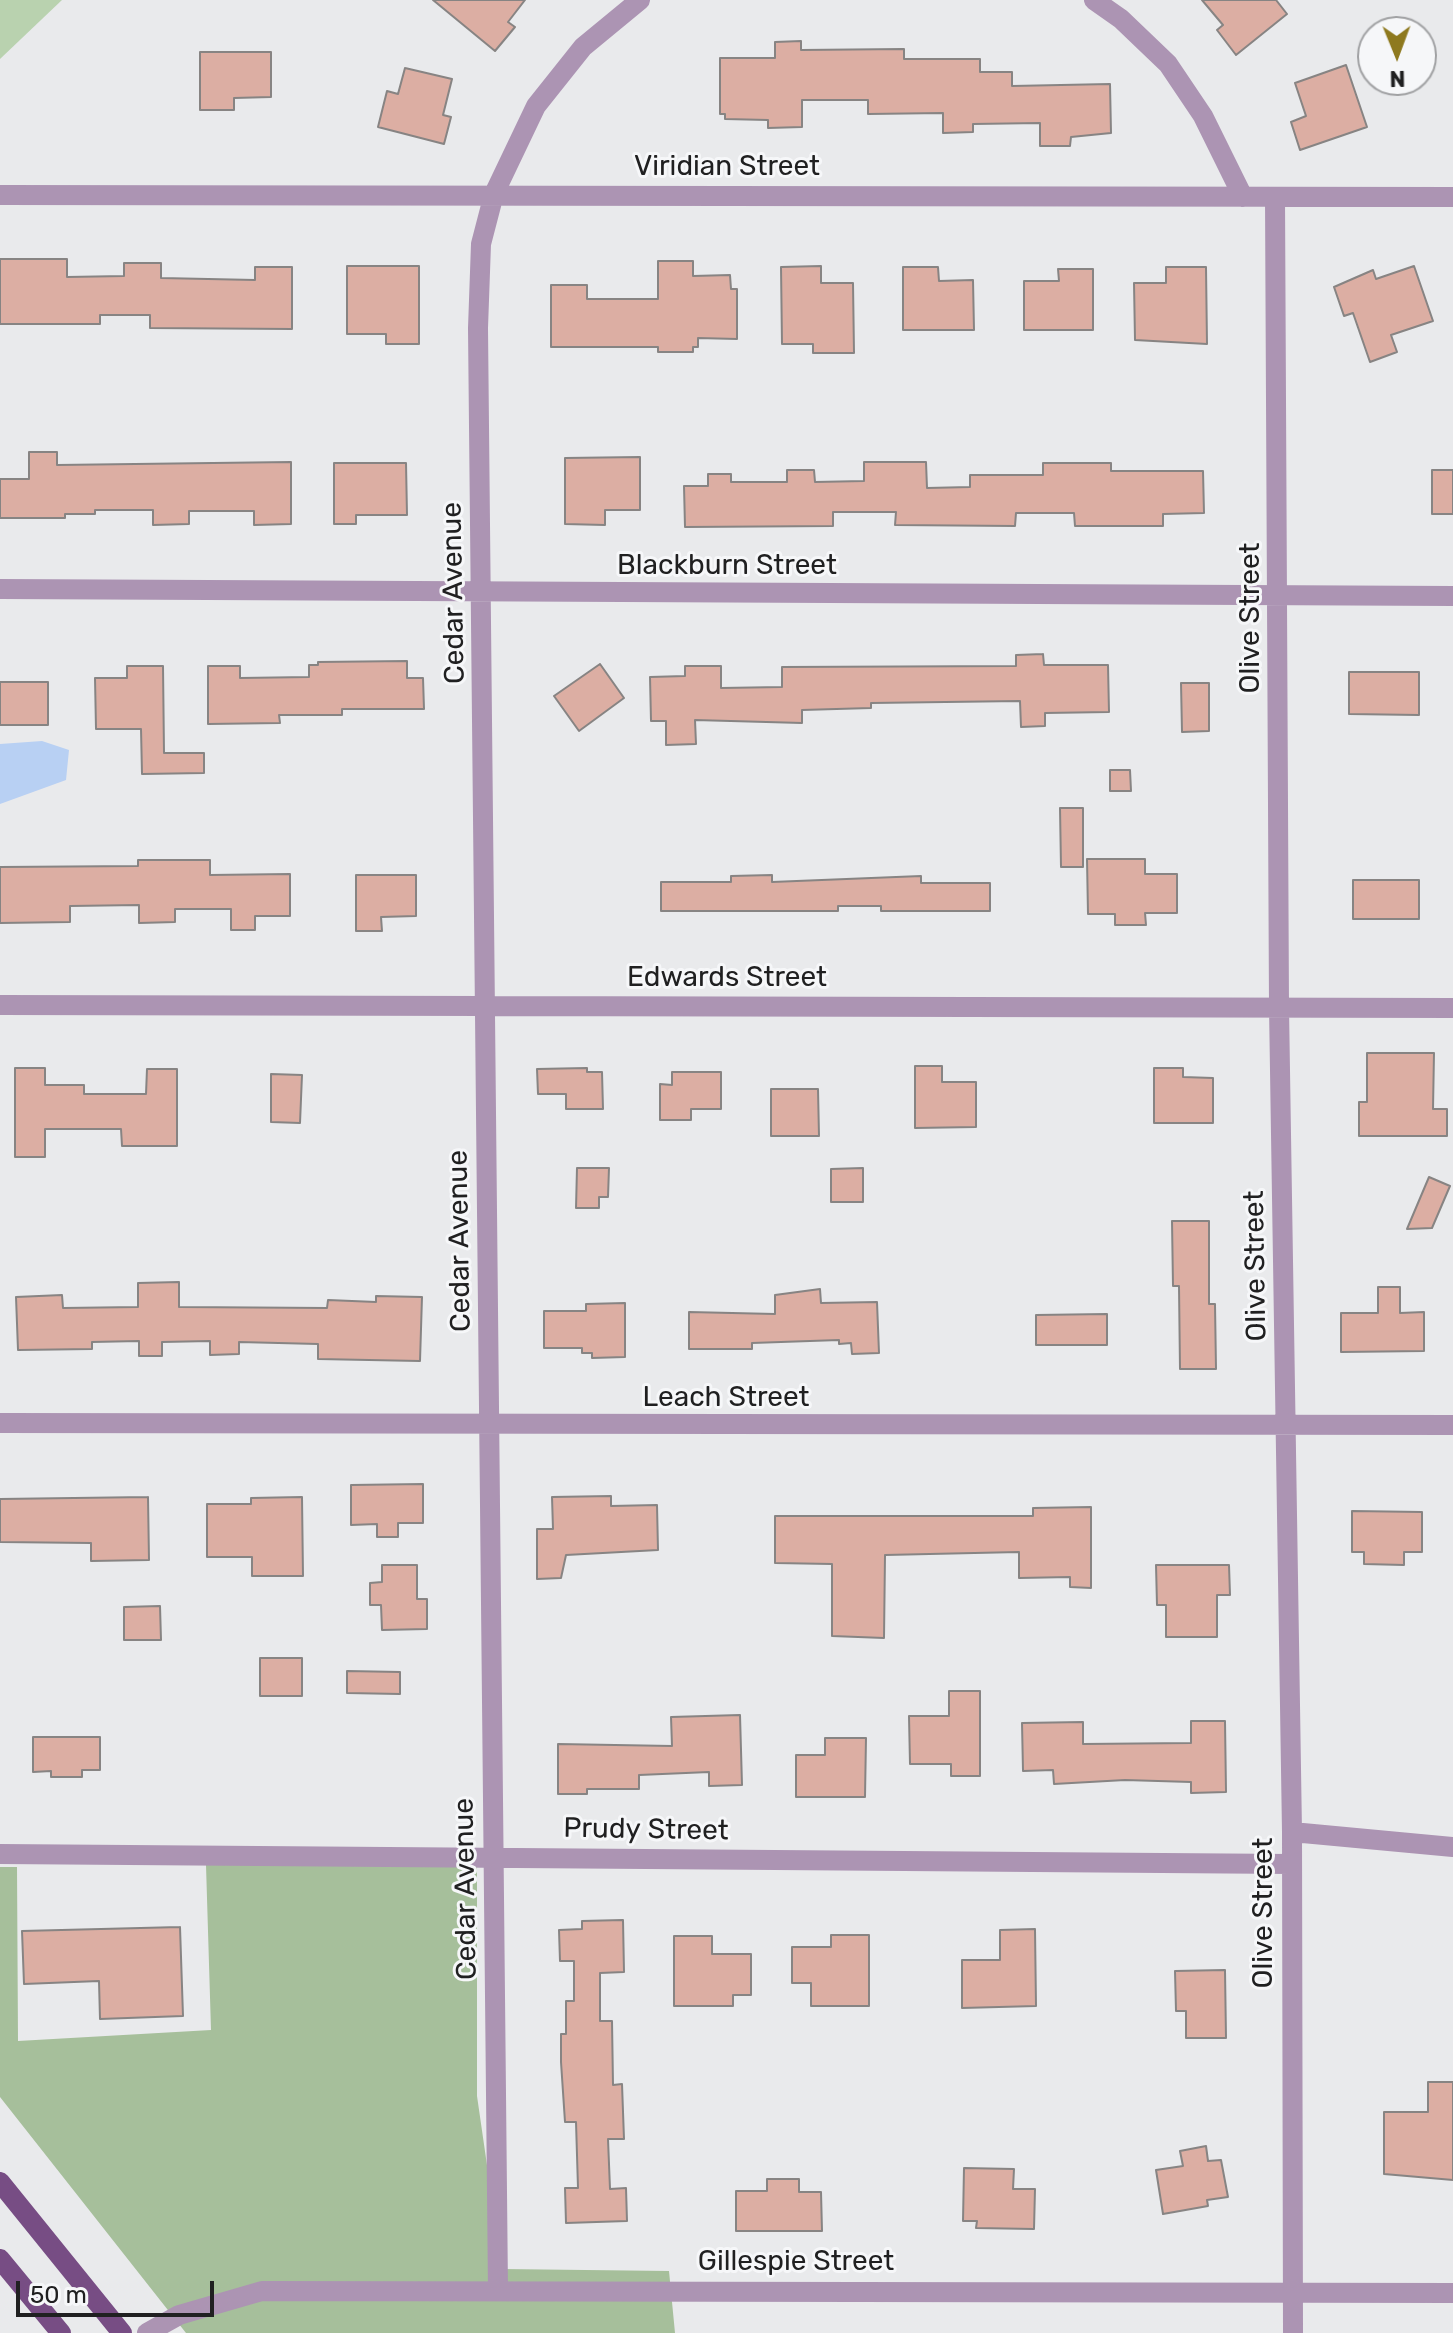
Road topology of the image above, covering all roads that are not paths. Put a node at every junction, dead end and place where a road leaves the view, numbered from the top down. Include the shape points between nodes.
1 (640, 0) edge
2 (1094, 0) edge
3 (494, 194) junction
4 (0, 195) edge
5 (1243, 197) junction
6 (1453, 197) edge
7 (1275, 198) junction
8 (0, 589) edge
9 (483, 593) junction
10 (1279, 596) junction
11 (1453, 596) edge
12 (0, 1005) edge
13 (484, 1006) junction
14 (1279, 1007) junction
15 (1453, 1008) edge
16 (0, 1423) edge
17 (1286, 1425) junction
18 (1453, 1425) edge
19 (491, 1426) junction
20 (1292, 1832) junction
21 (1453, 1847) edge
22 (0, 1854) edge
23 (494, 1856) junction
24 (1291, 1864) junction
25 (0, 2182) edge
26 (0, 2259) edge
27 (498, 2289) junction
28 (1292, 2292) junction
29 (1453, 2293) edge
30 (61, 2333) edge
31 (122, 2333) edge
32 (147, 2333) edge
33 (1293, 2333) edge

1 - 3 street, Cedar Avenue via 559,73 536,106
2 - 5 street via 1168,64 1203,116
3 - 4 street, Viridian Street
3 - 5 street, Viridian Street
3 - 9 street, Cedar Avenue via 481,244 478,328
5 - 7 street, Viridian Street
6 - 7 street, Viridian Street
7 - 10 street, Olive Street
8 - 9 street, Blackburn Street
9 - 10 street, Blackburn Street
9 - 13 street, Cedar Avenue
10 - 11 street, Blackburn Street
10 - 14 street, Olive Street
12 - 13 street, Edwards Street
13 - 14 street, Edwards Street
13 - 19 street, Cedar Avenue
14 - 15 street, Edwards Street
14 - 17 street, Olive Street
16 - 19 street, Leach Street
17 - 18 street, Leach Street
17 - 19 street, Leach Street
17 - 20 street, Olive Street
19 - 23 street, Cedar Avenue
20 - 21 street
20 - 24 street, Olive Street
22 - 23 street, Prudy Street
23 - 24 street, Prudy Street
23 - 27 street, Cedar Avenue
24 - 28 street, Olive Street
25 - 31 main road
26 - 30 main road
27 - 28 street, Gillespie Street
27 - 32 street, Gillespie Street via 262,2291 179,2315
28 - 29 street, Gillespie Street
28 - 33 street, Olive Street

